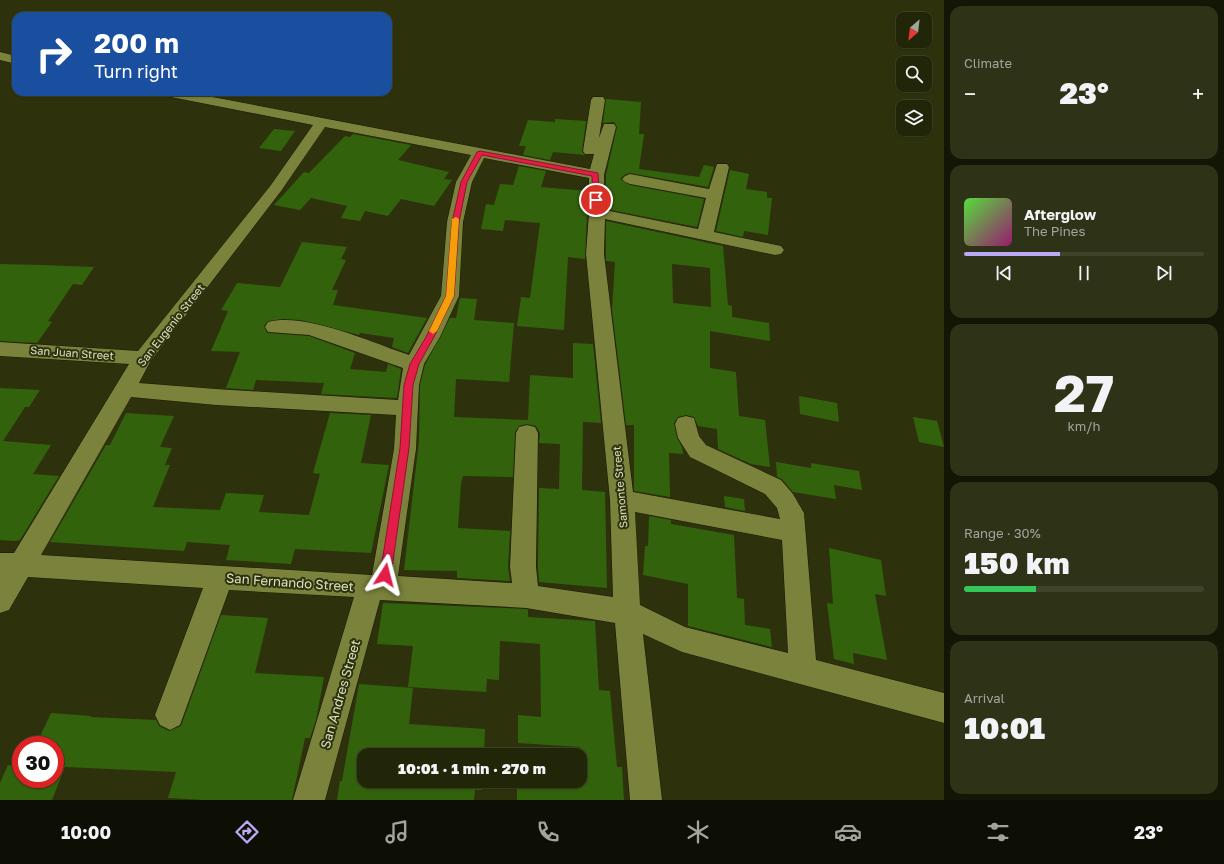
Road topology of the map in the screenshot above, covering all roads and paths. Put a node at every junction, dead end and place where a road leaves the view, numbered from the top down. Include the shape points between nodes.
1 (0, 56) edge
2 (12, 59) edge
3 (187, 96) edge
4 (598, 100) dead end
5 (322, 122) junction
6 (609, 127) dead end
7 (480, 152) junction
8 (722, 167) dead end
9 (592, 174) junction
10 (630, 179) dead end
11 (715, 194) junction
12 (597, 212) junction
13 (705, 234) junction
14 (775, 250) dead end
15 (275, 327) dead end
16 (0, 349) edge
17 (143, 358) junction
18 (414, 364) junction
19 (125, 389) junction
20 (406, 408) junction
21 (686, 424) dead end
22 (527, 433) dead end
23 (622, 500) junction
24 (793, 532) junction
25 (11, 565) edge
26 (220, 578) junction
27 (376, 588) junction
28 (526, 596) junction
29 (0, 601) edge
30 (627, 612) junction
31 (803, 672) junction
32 (944, 708) edge
33 (170, 715) dead end
34 (309, 800) edge
35 (646, 800) edge

1 - 2 street
3 - 5 street
4 - 9 street via 589,157
5 - 7 street
5 - 17 street, San Eugenio Street via 276,188
6 - 9 street
7 - 9 street
7 - 18 street, San Andres Street via 464,182 455,222 450,296
8 - 11 street
9 - 12 street, Samonte Street
10 - 11 street
11 - 13 street
12 - 13 street
12 - 23 street, Samonte Street via 594,254
13 - 14 street
15 - 18 street via 310,329
16 - 17 street, San Juan Street
17 - 19 street, San Eugenio Street
18 - 20 street, San Andres Street
19 - 20 street
19 - 25 street, San Eugenio Street
20 - 27 street, San Andres Street via 404,448
21 - 24 street via 689,438 698,451 773,487 792,513
22 - 28 street via 523,551
23 - 24 street
23 - 30 street, Samonte Street
24 - 31 street
25 - 26 street, San Fernando Street
25 - 29 street, San Eugenio Street
26 - 27 street, San Fernando Street
26 - 33 street
27 - 28 street, San Fernando Street
27 - 34 street, San Andres Street
28 - 30 street, San Fernando Street
30 - 31 street, San Fernando Street via 682,639
30 - 35 street, Samonte Street
31 - 32 street, San Fernando Street

